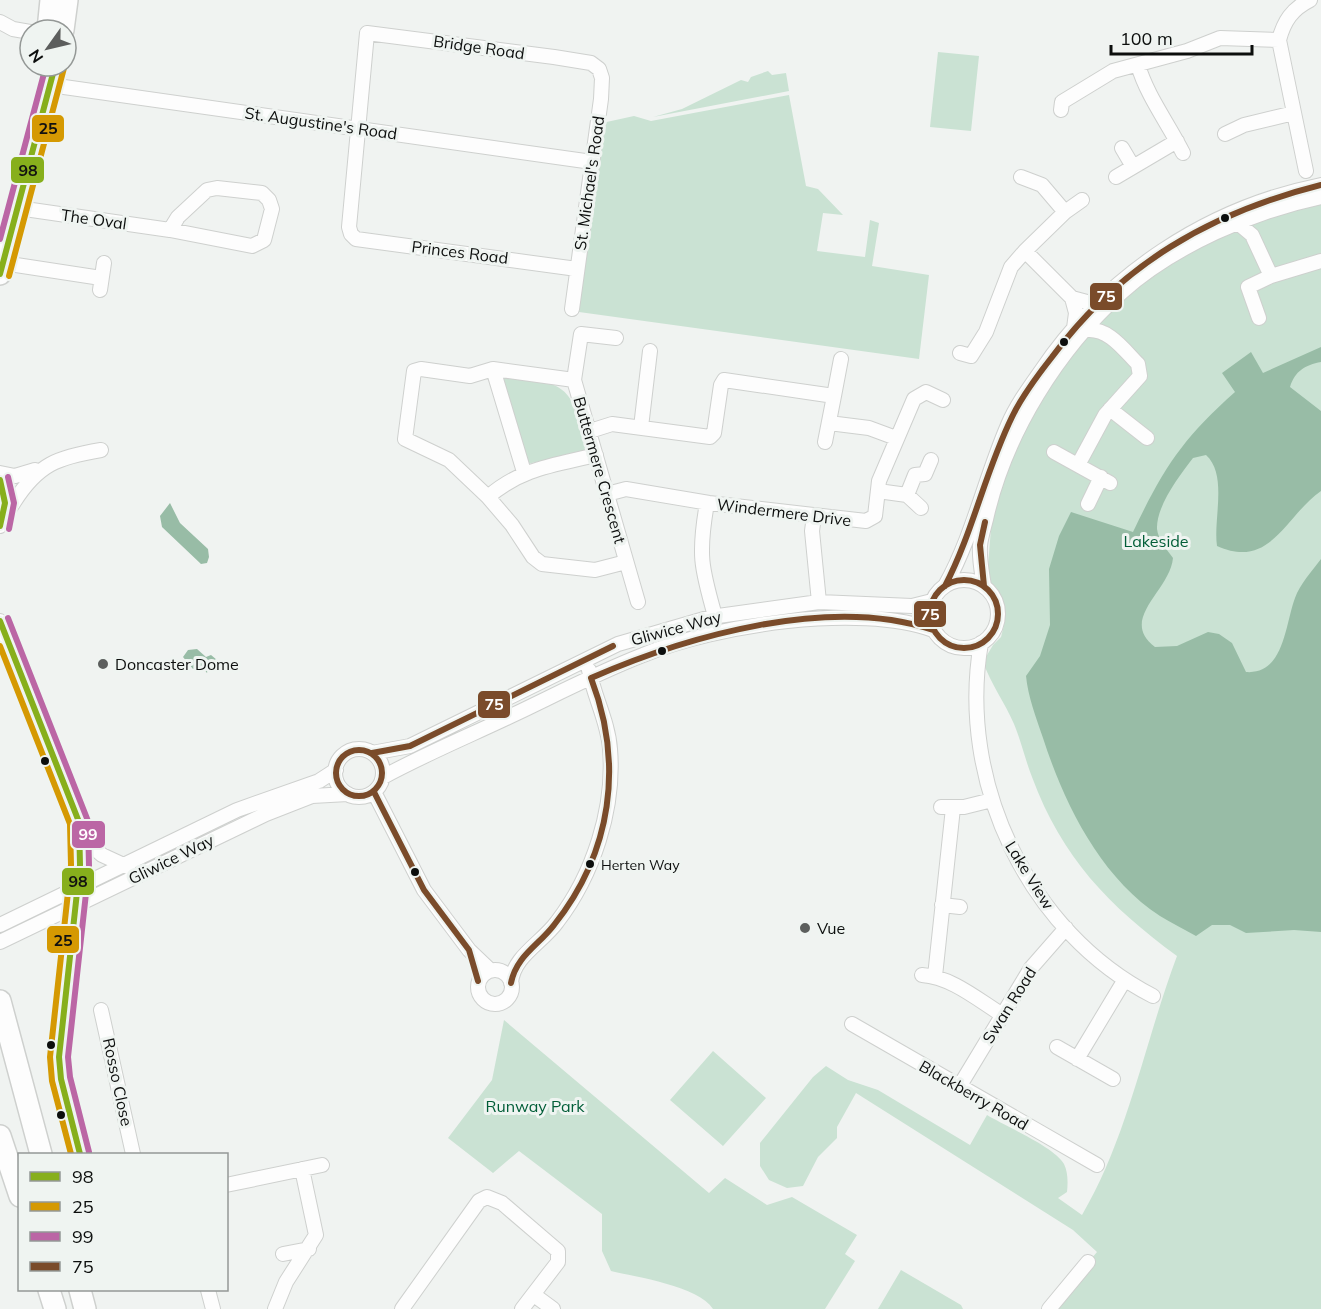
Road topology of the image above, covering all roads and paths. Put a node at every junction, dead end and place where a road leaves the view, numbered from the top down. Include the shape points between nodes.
1 (51, 0) edge
2 (67, 0) edge
3 (1310, 0) edge
4 (49, 18) edge
5 (65, 18) edge
6 (0, 22) edge
7 (18, 30) edge
8 (1279, 40) junction
9 (591, 63) joint
10 (1138, 65) junction
11 (37, 78) edge
12 (51, 78) edge
13 (69, 78) edge
14 (1058, 102) dead end
15 (1294, 113) junction
16 (357, 128) junction
17 (1226, 134) dead end
18 (1122, 148) dead end
19 (592, 162) junction
20 (1132, 165) junction
21 (1306, 171) junction
22 (1021, 177) dead end
23 (1116, 177) dead end
24 (1321, 184) edge
25 (1299, 190) junction
26 (1321, 197) edge
27 (1082, 200) dead end
28 (18, 208) junction
29 (1065, 212) junction
30 (1257, 216) junction
31 (0, 224) edge
32 (1239, 224) junction
33 (170, 230) junction
34 (1252, 235) junction
35 (1025, 251) junction
36 (1321, 261) edge
37 (104, 263) dead end
38 (1, 268) edge
39 (577, 269) junction
40 (1270, 276) junction
41 (1072, 298) junction
42 (1102, 306) junction
43 (572, 309) dead end
44 (1259, 318) dead end
45 (1081, 329) junction
46 (616, 338) dead end
47 (1113, 339) junction
48 (650, 351) dead end
49 (960, 353) dead end
50 (841, 359) dead end
51 (493, 369) junction
52 (574, 380) junction
53 (834, 396) junction
54 (943, 400) dead end
55 (1110, 409) junction
56 (829, 423) junction
57 (641, 427) junction
58 (590, 431) junction
59 (896, 438) junction
60 (1150, 441) dead end
61 (825, 442) dead end
62 (101, 450) dead end
63 (1054, 452) dead end
64 (596, 455) junction
65 (931, 460) dead end
66 (46, 465) junction
67 (1078, 465) junction
68 (524, 472) junction
69 (0, 473) edge
70 (0, 480) edge
71 (878, 491) junction
72 (607, 494) junction
73 (907, 495) junction
74 (488, 497) junction
75 (707, 503) junction
76 (1088, 504) dead end
77 (921, 508) dead end
78 (814, 516) junction
79 (2, 522) edge
80 (626, 562) junction
81 (945, 586) junction
82 (984, 586) junction
83 (638, 602) dead end
84 (819, 602) junction
85 (932, 602) junction
86 (715, 616) junction
87 (0, 621) edge
88 (933, 630) junction
89 (981, 644) junction
90 (962, 649) junction
91 (599, 653) junction
92 (976, 674) junction
93 (550, 676) junction
94 (591, 678) junction
95 (372, 753) junction
96 (336, 770) junction
97 (383, 777) junction
98 (375, 792) junction
99 (348, 794) junction
100 (992, 800) junction
101 (81, 841) junction
102 (123, 865) junction
103 (141, 873) junction
104 (78, 888) junction
105 (942, 905) junction
106 (960, 907) dead end
107 (74, 908) junction
108 (0, 914) edge
109 (18, 916) junction
110 (0, 925) edge
111 (1066, 928) junction
112 (0, 942) edge
113 (469, 950) junction
114 (516, 964) junction
115 (493, 970) junction
116 (478, 981) junction
117 (1124, 981) junction
118 (511, 983) junction
119 (1153, 996) dead end
120 (0, 1001) edge
121 (101, 1010) dead end
122 (1001, 1014) junction
123 (852, 1024) dead end
124 (1057, 1047) dead end
125 (1077, 1059) junction
126 (1113, 1079) dead end
127 (959, 1087) junction
128 (0, 1136) edge
129 (40, 1153) edge
130 (80, 1153) edge
131 (133, 1153) edge
132 (322, 1165) dead end
133 (1097, 1165) dead end
134 (302, 1169) junction
135 (228, 1185) edge
136 (18, 1190) edge
137 (309, 1249) junction
138 (1088, 1262) dead end
139 (294, 1269) junction
140 (49, 1291) edge
141 (61, 1291) edge
142 (80, 1291) edge
143 (208, 1291) edge
144 (534, 1294) junction
145 (57, 1309) edge
146 (85, 1309) edge
147 (213, 1309) edge
148 (275, 1309) edge
149 (402, 1309) edge
150 (522, 1309) edge
151 (553, 1309) edge
152 (1049, 1309) edge

1 - 4 highway
2 - 5 highway
3 - 8 street via 1290,15
6 - 7 street
8 - 10 street via 1227,37
8 - 15 street
9 - 16 street, Bridge Road via 367,33
9 - 19 street, St. Michael's Road via 602,78
10 - 14 street via 1103,75
10 - 20 street via 1146,88 1180,147
11 - 31 highway
12 - 28 highway
13 - 16 street, St. Augustine's Road
15 - 17 street via 1244,125
15 - 21 street
16 - 19 street, St. Augustine's Road
16 - 39 street, Princes Road via 349,227 356,239
18 - 20 street
19 - 39 street, St. Michael's Road
20 - 23 street
21 - 24 street
21 - 25 street
22 - 29 street via 1039,175
24 - 25 street
25 - 42 street via 1256,203 1188,235 1150,258
26 - 30 street
27 - 29 street
28 - 33 street, The Oval
28 - 38 highway
29 - 35 street
30 - 32 street
30 - 34 street
32 - 34 street
32 - 42 street via 1154,268
33 - 33 street, The Oval via 252,246 264,240 272,209 262,193 207,190
34 - 40 street
35 - 41 street
35 - 49 street via 1011,267 986,332 971,356
36 - 40 street
37 - 38 street via 100,284
39 - 43 street, St. Michael's Road
40 - 44 street via 1247,289
41 - 42 street
41 - 45 street
42 - 45 street
42 - 47 street
45 - 47 street via 1098,330
45 - 81 street via 1051,356 1009,423 967,539
45 - 82 street via 1023,418 995,479 980,545
46 - 52 street via 581,334
47 - 55 street via 1141,370
48 - 57 street
50 - 53 street
51 - 52 street, Buttermere Crescent
51 - 68 street
51 - 74 street, Buttermere Crescent via 470,376 414,371 405,440 449,460
52 - 58 street, Buttermere Crescent
53 - 56 street
53 - 57 street via 724,380 714,433 710,436
54 - 59 street, Windermere Drive via 926,392 919,394
55 - 60 street
55 - 67 street
56 - 59 street via 868,428
56 - 61 street
57 - 58 street via 612,424
58 - 64 street, Buttermere Crescent
59 - 71 street, Windermere Drive
62 - 66 street via 66,456
63 - 67 street
64 - 68 street
64 - 72 street, Buttermere Crescent
65 - 73 street via 925,474 915,475
66 - 69 street via 24,475
66 - 79 street via 28,480
67 - 76 street via 1106,480
68 - 74 street
70 - 79 street via 6,496
71 - 73 street
71 - 78 street, Windermere Drive via 875,516 866,521
72 - 75 street, Windermere Drive via 626,489
72 - 80 street, Buttermere Crescent
73 - 77 street
74 - 80 street, Buttermere Crescent via 542,564 595,570
75 - 78 street, Windermere Drive
75 - 86 street via 701,561
78 - 84 street
80 - 83 street, Buttermere Crescent
81 - 82 street via 960,580
81 - 85 street
82 - 89 street via 993,595 998,621
84 - 85 street, Gliwice Way via 912,606
84 - 86 street, Gliwice Way
85 - 88 street
86 - 91 street, Gliwice Way
87 - 101 street via 74,804
88 - 90 street via 949,645
88 - 94 street, Gliwice Way via 910,621 832,618 767,623 644,654
89 - 90 street
89 - 92 street, Lake View
90 - 92 street, Lake View
91 - 93 street, Gliwice Way
91 - 94 street via 589,669
92 - 100 street, Lake View via 977,722
93 - 94 street via 579,674
93 - 95 street, Gliwice Way via 410,746
94 - 97 street, Gliwice Way
94 - 114 street via 610,749 604,814 594,854 580,889 558,922
95 - 96 street via 351,751
95 - 97 street via 383,769
96 - 99 street via 339,786
96 - 102 street, Gliwice Way via 319,781 237,810
97 - 98 street
98 - 99 street via 365,797
98 - 113 street via 424,890
99 - 103 street, Gliwice Way via 312,796
100 - 105 street via 947,808
100 - 111 street, Lake View via 1022,870
101 - 102 street
101 - 104 street
102 - 103 street
102 - 104 street, Gliwice Way
103 - 107 street, Gliwice Way
104 - 107 street
104 - 109 street, Gliwice Way
105 - 106 street
105 - 122 street via 928,976
107 - 112 street, Gliwice Way
107 - 130 street via 59,1068
108 - 109 street
109 - 110 street, Gliwice Way
111 - 117 street, Lake View
111 - 122 street, Swan Road via 1042,952
113 - 115 street
113 - 116 street
114 - 115 street
114 - 118 street
115 - 116 street
115 - 118 street via 507,975
116 - 118 street via 480,996 494,1004 507,999
117 - 119 street, Lake View
117 - 125 street
120 - 129 highway
121 - 131 street, Rosso Close
122 - 127 street, Swan Road
123 - 127 street, Blackberry Road
124 - 125 street
125 - 126 street
127 - 133 street, Blackberry Road
128 - 136 highway
132 - 134 street
134 - 135 street
134 - 137 street via 316,1236
137 - 139 street
137 - 139 street via 287,1254
138 - 152 street
139 - 148 street
140 - 145 highway
141 - 145 street
142 - 146 highway
143 - 147 street
144 - 149 street via 560,1257 558,1251 502,1203 487,1197 479,1201
144 - 150 street
144 - 151 street

